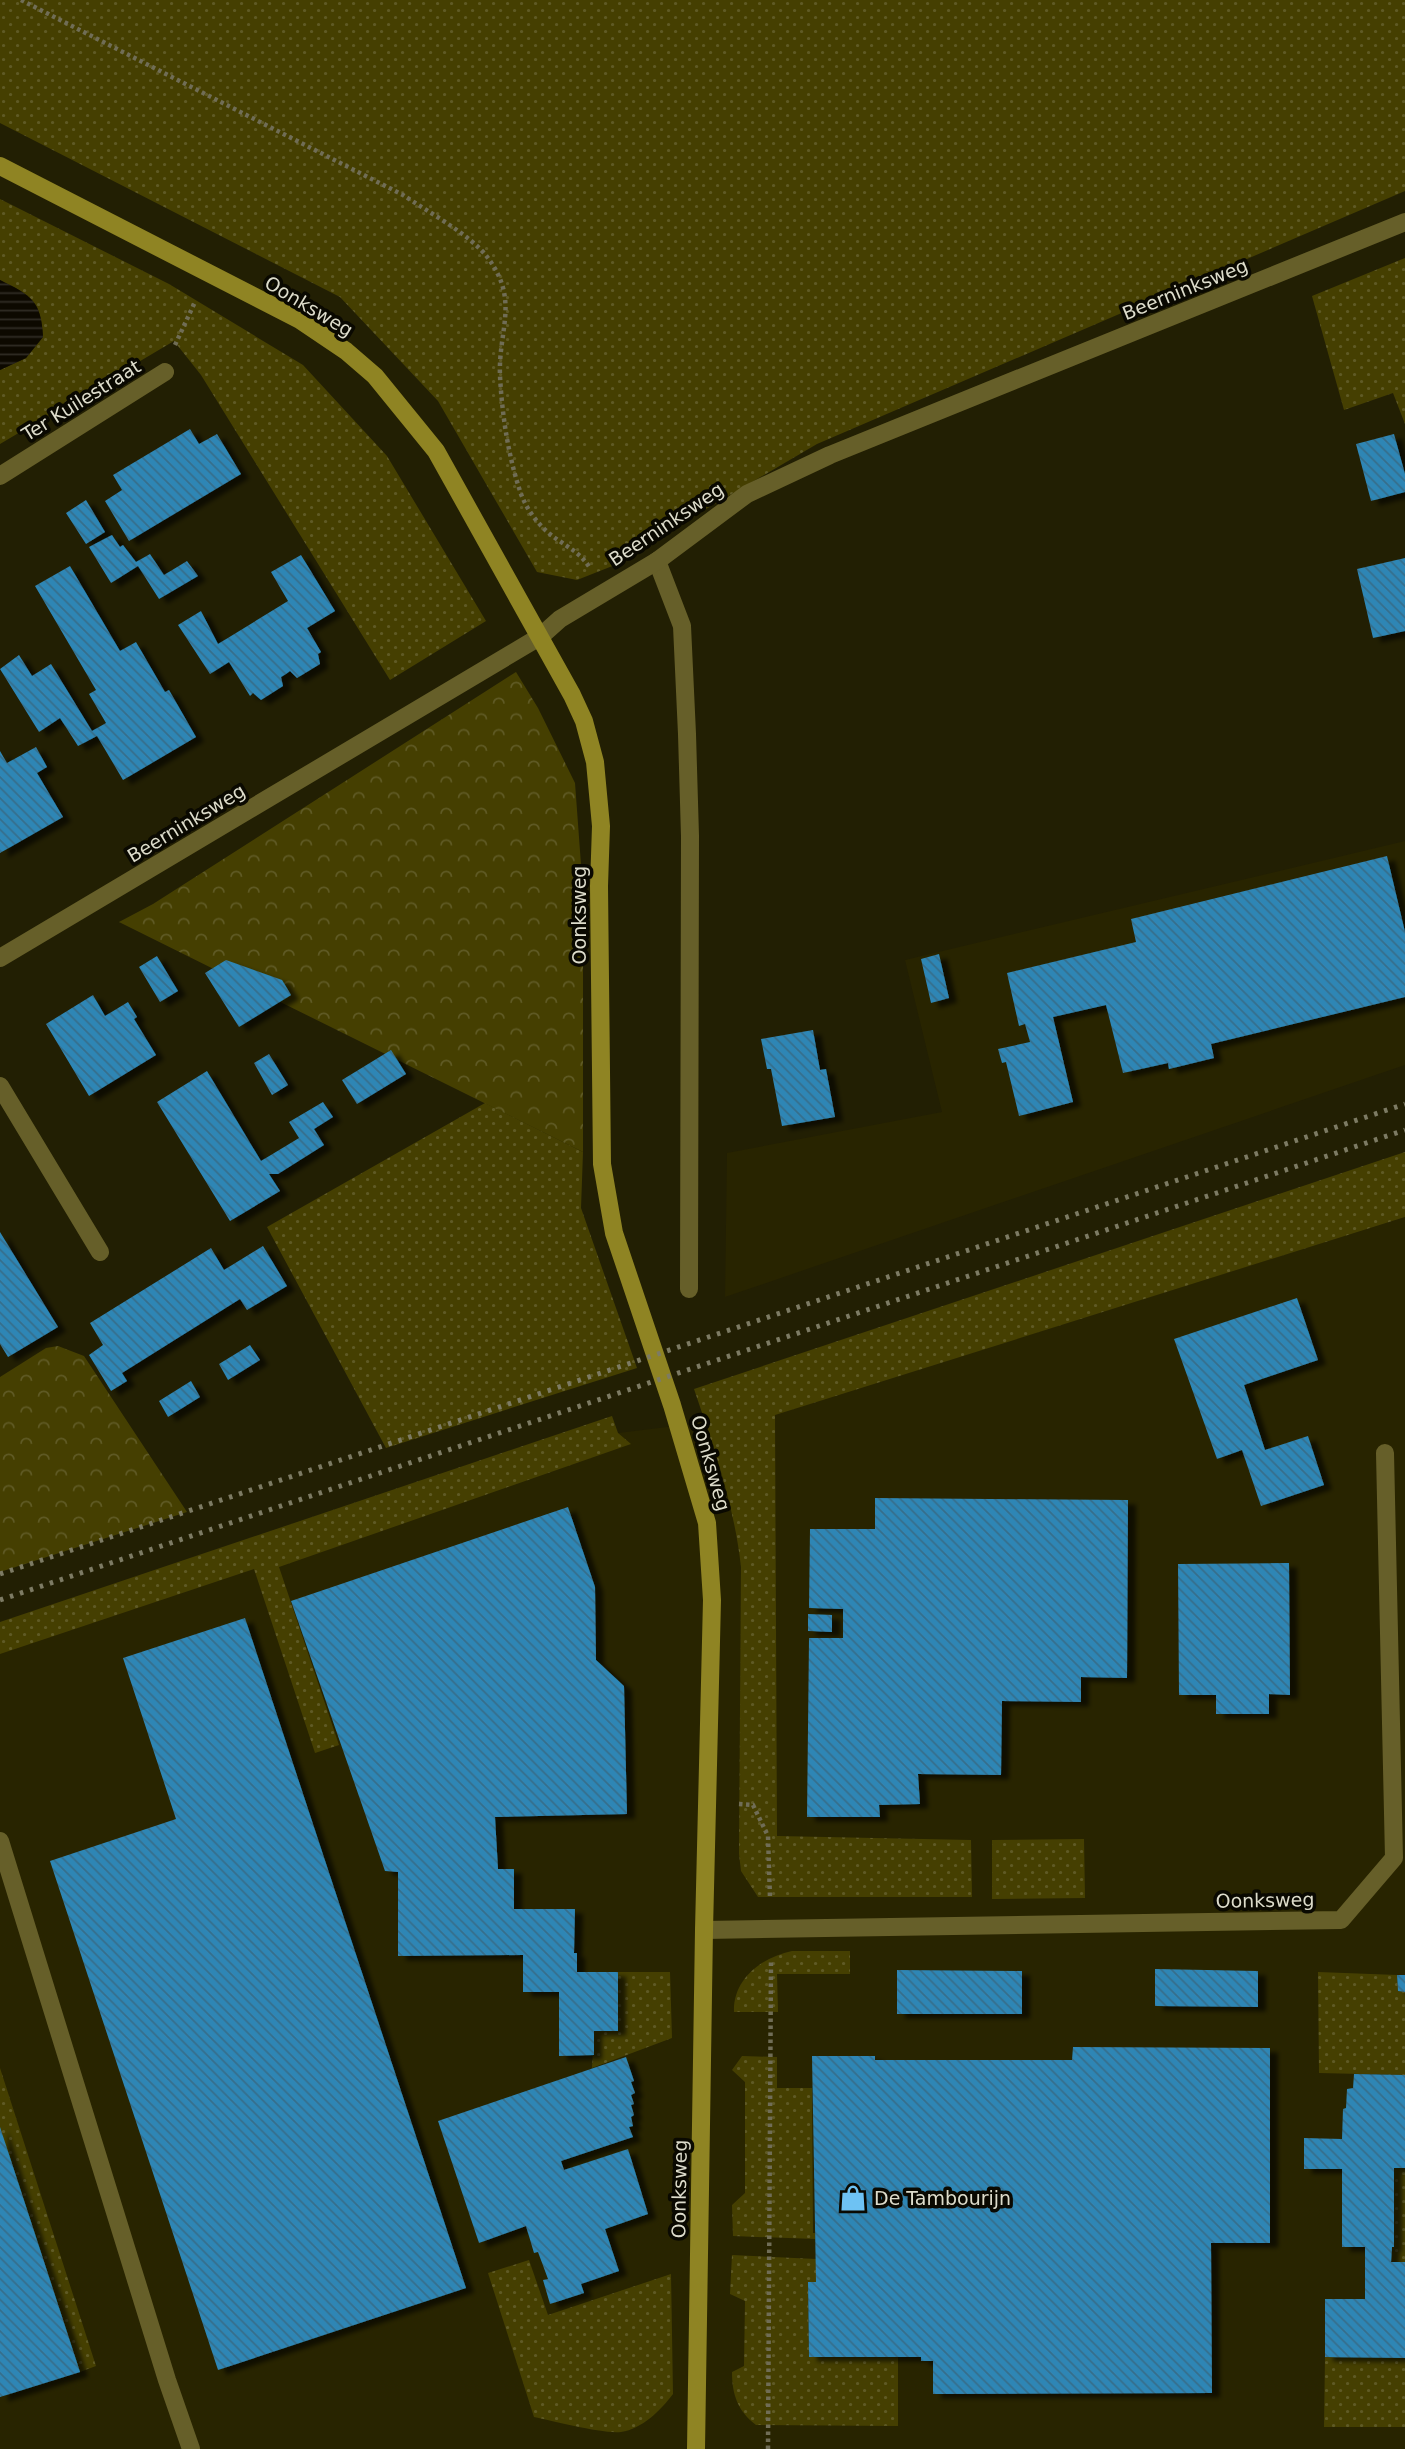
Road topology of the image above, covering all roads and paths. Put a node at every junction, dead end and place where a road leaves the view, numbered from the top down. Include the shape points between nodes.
1 (21, 0) edge
2 (0, 166) edge
3 (1405, 222) edge
4 (210, 275) junction
5 (165, 372) joint
6 (0, 476) edge
7 (657, 561) junction
8 (604, 591) junction
9 (541, 636) junction
10 (0, 958) edge
11 (0, 1086) edge
12 (100, 1252) dead end
13 (689, 1289) dead end
14 (1385, 1453) dead end
15 (707, 1802) junction
16 (0, 1841) edge
17 (771, 1929) junction
18 (704, 1930) junction
19 (191, 2449) edge
20 (696, 2449) edge
21 (768, 2449) edge

1 - 8 path via 403,195 488,258 506,289 500,374 506,434 520,492 531,514 585,560
2 - 4 main road, Oonksweg
3 - 7 street, Beerninksweg via 830,455 747,494
4 - 5 path, Ter Kuilestraat via 178,334
4 - 9 main road, Oonksweg via 300,320 375,376 436,451
5 - 6 street, Ter Kuilestraat
7 - 8 street, Beerninksweg
7 - 13 street via 682,626 687,734
8 - 9 street, Beerninksweg
9 - 10 street, Beerninksweg
9 - 15 main road, Oonksweg via 580,712 595,762 601,826 602,1164 614,1233 707,1524 712,1600
11 - 12 street
14 - 17 street, Oonksweg via 1394,1858 1341,1920
15 - 17 path via 754,1805 768,1836
15 - 18 main road, Oonksweg
16 - 19 street
17 - 18 street, Oonksweg
17 - 21 path
18 - 20 main road, Oonksweg

